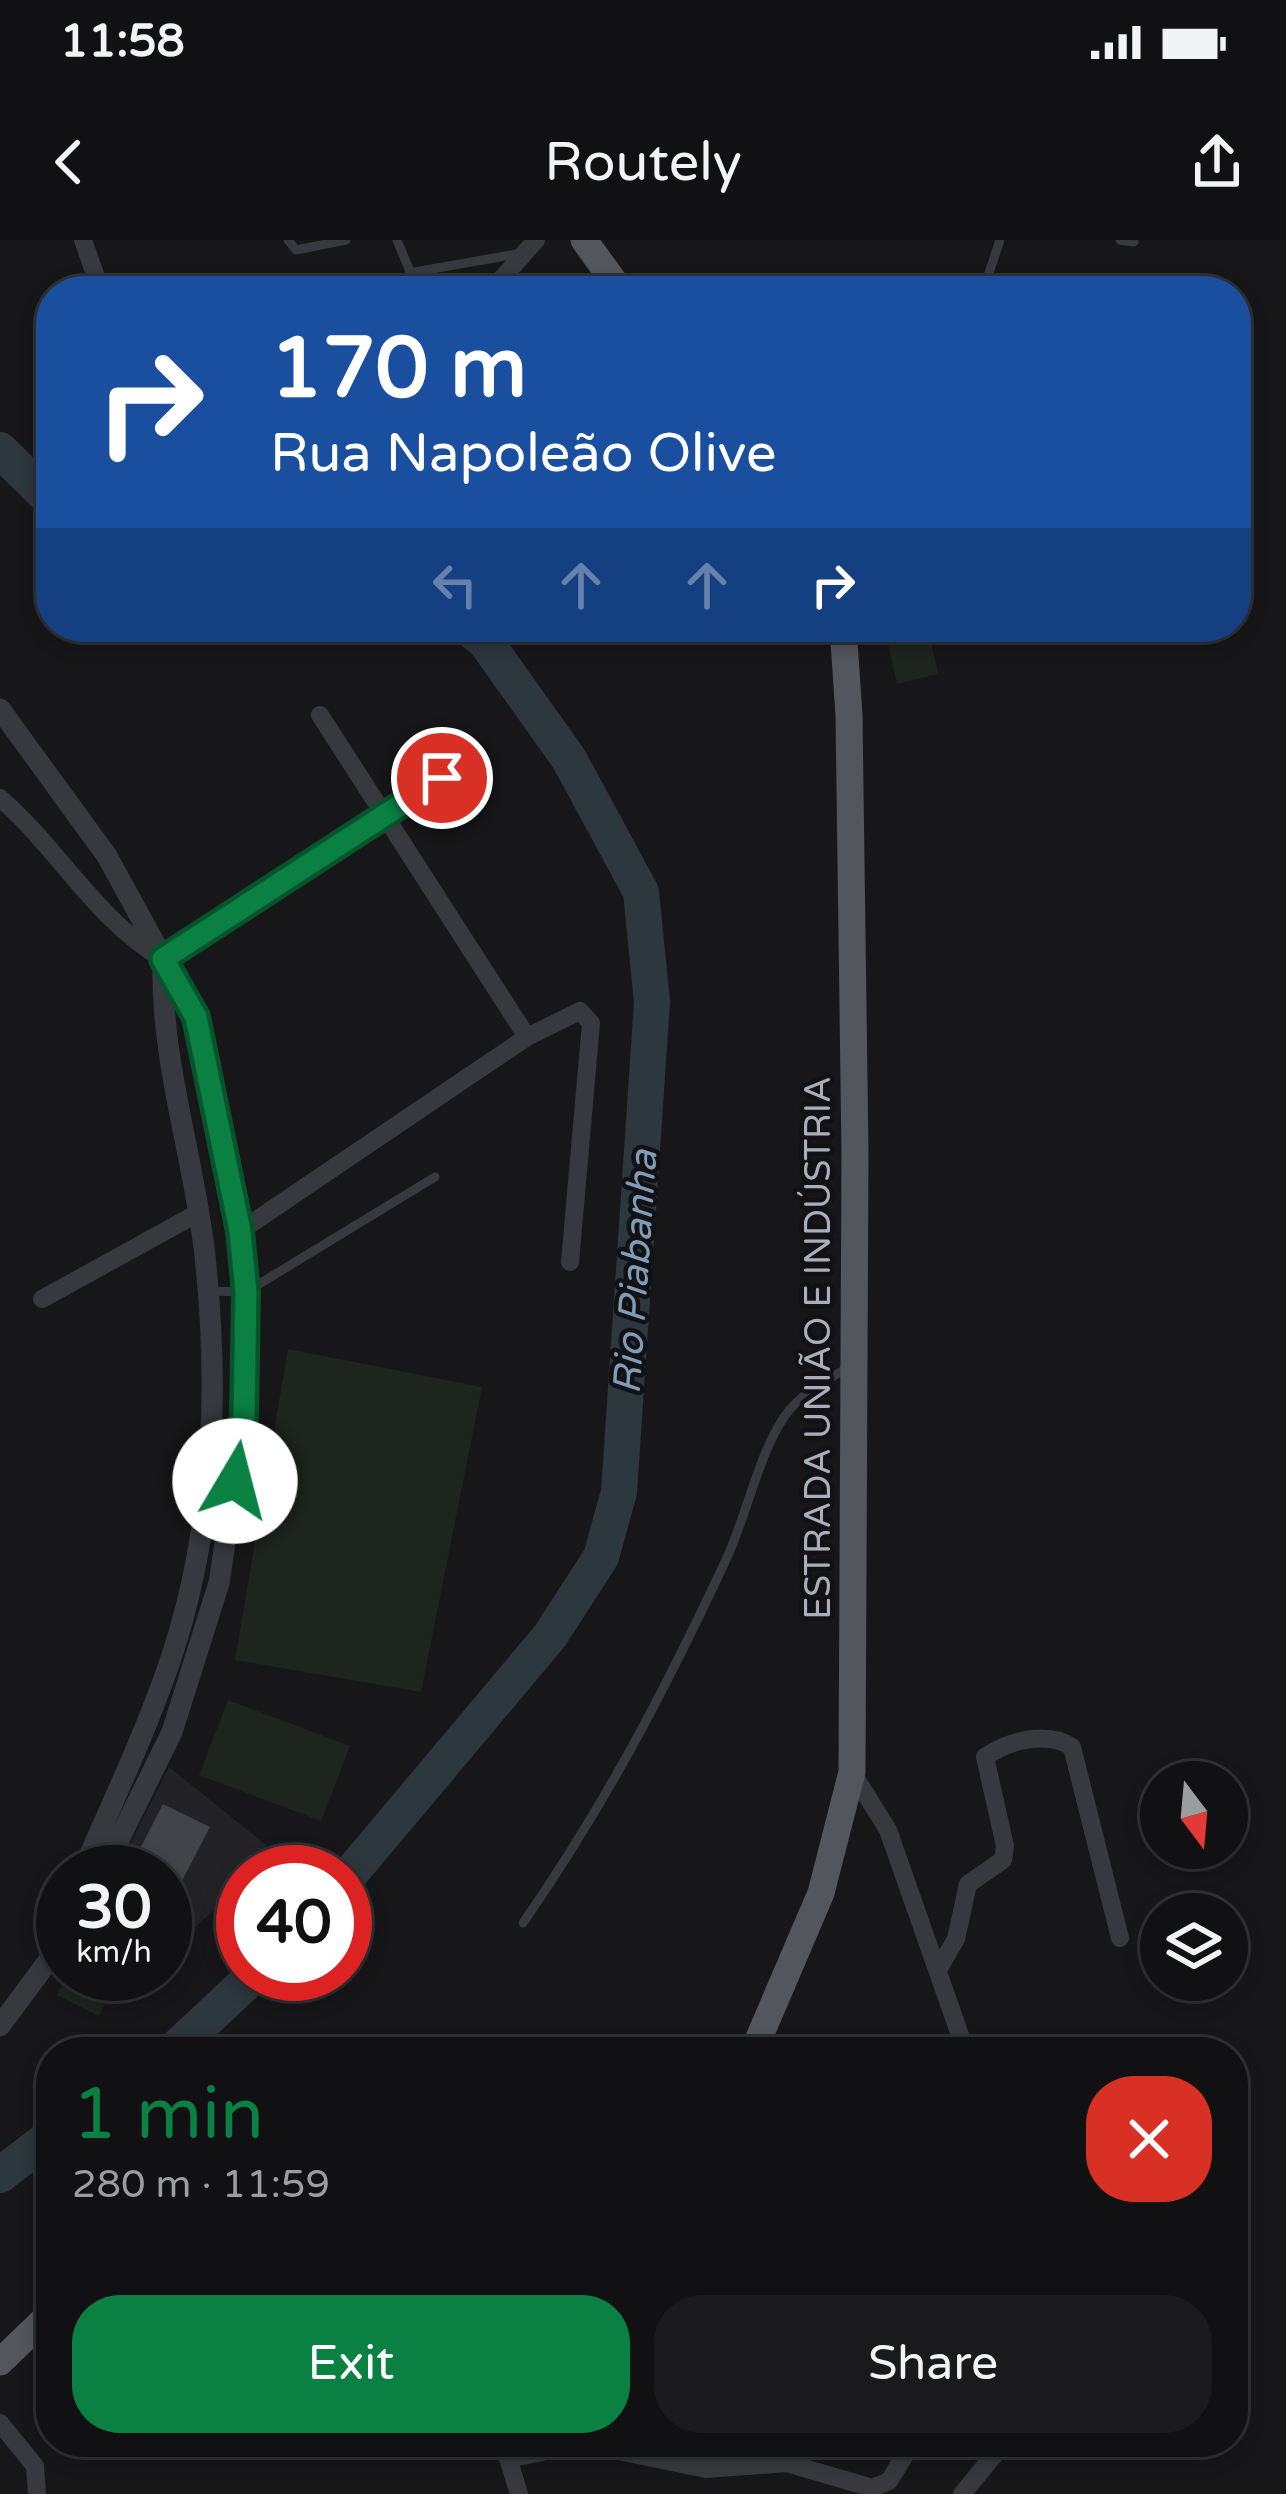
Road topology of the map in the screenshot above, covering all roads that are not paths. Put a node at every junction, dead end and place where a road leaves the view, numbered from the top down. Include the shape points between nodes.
1 (83, 240) edge
2 (287, 240) edge
3 (346, 240) edge
4 (397, 240) edge
5 (584, 240) edge
6 (1000, 240) edge
7 (1120, 240) edge
8 (1134, 242) edge
9 (530, 246) edge
10 (409, 273) junction
11 (96, 276) edge
12 (410, 276) edge
13 (504, 276) edge
14 (610, 276) edge
15 (988, 276) edge
16 (845, 642) edge
17 (0, 709) edge
18 (320, 715) dead end
19 (470, 760) dead end
20 (0, 798) edge
21 (386, 814) junction
22 (21, 816) junction
23 (0, 826) edge
24 (163, 959) junction
25 (527, 1037) junction
26 (435, 1177) dead end
27 (198, 1213) junction
28 (240, 1231) junction
29 (570, 1262) dead end
30 (208, 1291) junction
31 (246, 1292) junction
32 (42, 1299) dead end
33 (854, 1365) junction
34 (166, 1671) junction
35 (188, 1687) junction
36 (852, 1772) junction
37 (93, 1845) edge
38 (116, 1845) edge
39 (523, 1923) dead end
40 (1120, 1938) dead end
41 (939, 1968) junction
42 (36, 1980) edge
43 (0, 2026) edge
44 (759, 2037) edge
45 (961, 2037) edge
46 (36, 2327) edge
47 (0, 2362) edge
48 (0, 2423) edge
49 (508, 2457) edge
50 (655, 2457) edge
51 (788, 2457) edge
52 (904, 2457) edge
53 (993, 2457) edge
54 (787, 2463) junction
55 (37, 2494) edge
56 (520, 2494) edge
57 (962, 2494) edge

1 - 11 street
2 - 3 lane via 296,250
4 - 10 lane
5 - 14 main road
6 - 15 lane
7 - 8 lane
9 - 10 lane
9 - 13 street
10 - 12 lane
16 - 33 main road, ESTRADA UNIÃO E INDÚSTRIA
17 - 24 street via 107,856
18 - 21 street
19 - 21 street
20 - 22 street
21 - 24 street
21 - 25 street
22 - 23 street
22 - 24 street via 136,944
24 - 27 street via 162,1027
24 - 28 street via 196,1017
25 - 28 street
25 - 29 street via 580,1011 591,1023
26 - 31 lane
27 - 30 street
27 - 32 street
28 - 31 street
30 - 31 lane
30 - 34 street via 209,1479
31 - 35 street via 244,1416 231,1513
33 - 36 main road, ESTRADA UNIÃO E INDÚSTRIA
33 - 39 lane via 809,1390 784,1418 642,1737
34 - 35 street
34 - 37 street
35 - 38 street
36 - 41 street via 888,1830
36 - 44 main road, ESTRADA UNIÃO E INDÚSTRIA via 821,1893
40 - 41 street via 1083,1775 1072,1747 1046,1737 985,1757 1003,1860 968,1884 956,1939
41 - 45 street
42 - 43 street
46 - 47 main road
48 - 55 street via 34,2466
49 - 56 street
50 - 54 street via 706,2469
51 - 54 street
52 - 54 street via 889,2481 872,2488
53 - 57 street

